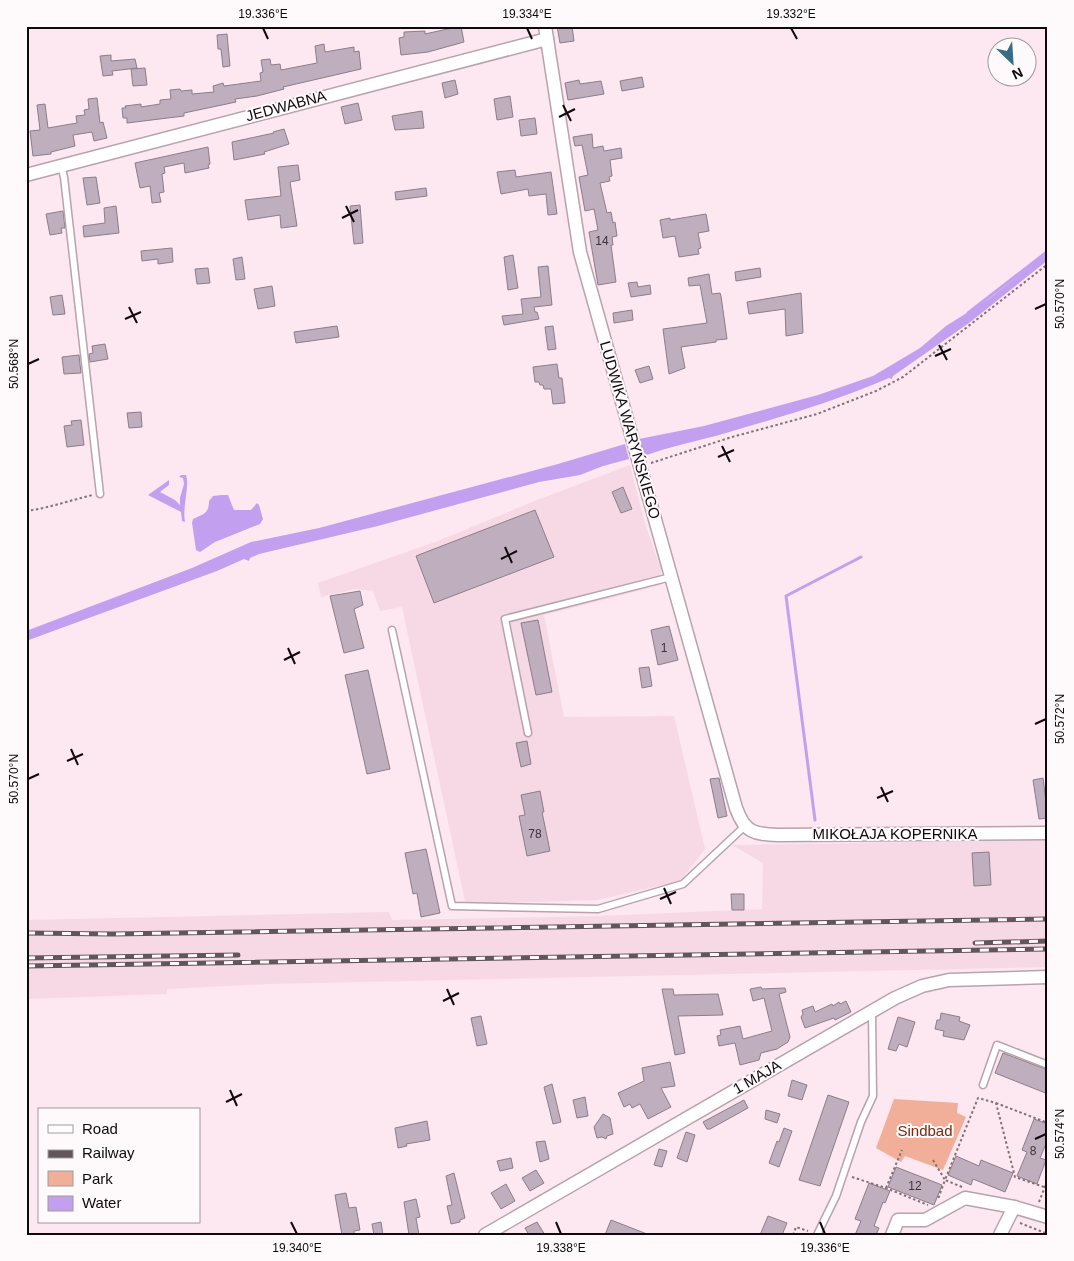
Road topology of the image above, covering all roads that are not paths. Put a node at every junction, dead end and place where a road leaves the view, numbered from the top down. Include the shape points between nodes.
1 (546, 32) edge
2 (61, 166) junction
3 (26, 175) edge
4 (100, 494) road end
5 (672, 577) junction
6 (392, 630) dead end
7 (528, 733) dead end
8 (745, 826) junction
9 (1048, 833) edge
10 (1048, 977) edge
11 (872, 1011) junction
12 (1048, 1065) edge
13 (983, 1085) dead end
14 (1014, 1207) junction
15 (1048, 1217) edge
16 (485, 1235) edge
17 (817, 1235) edge
18 (892, 1235) edge
19 (1000, 1235) edge

1 - 2 street, JEDWABNA
1 - 5 street, LUDWIKA WARYŃSKIEGO via 580,252
2 - 3 street, JEDWABNA
2 - 4 lane
5 - 7 lane via 505,619
5 - 8 street, LUDWIKA WARYŃSKIEGO via 736,808
6 - 8 lane via 452,906 598,909 683,884
8 - 9 street, MIKOŁAJA KOPERNIKA via 761,834 778,835
10 - 11 street, 1 MAJA via 949,980 922,986
11 - 16 street, 1 MAJA
11 - 17 lane via 873,1096 836,1196
12 - 13 lane via 997,1045
14 - 15 street
14 - 18 street via 965,1198 925,1220 898,1220
14 - 19 street

